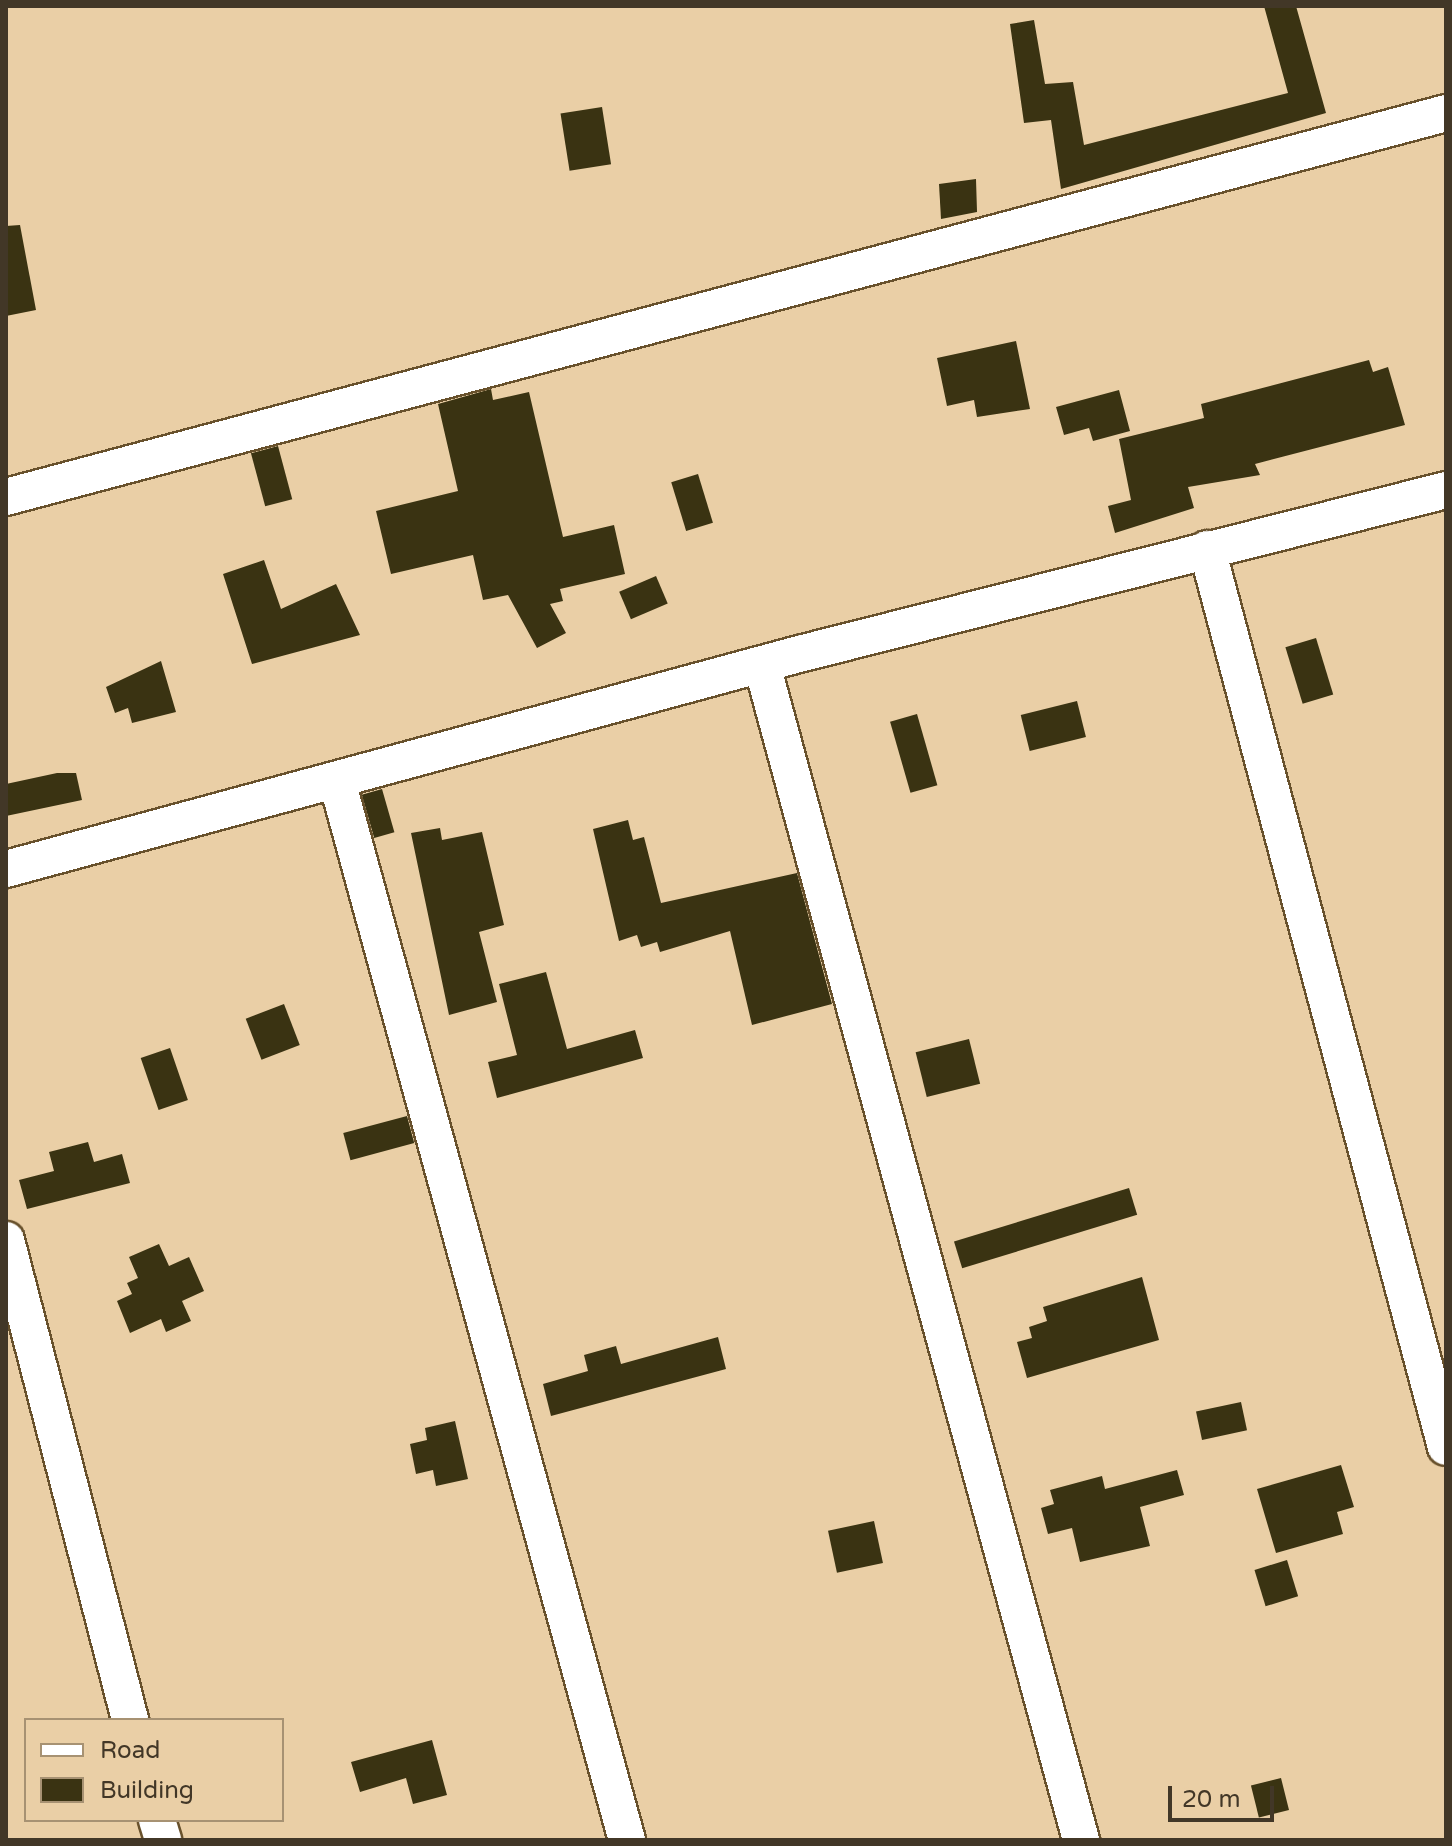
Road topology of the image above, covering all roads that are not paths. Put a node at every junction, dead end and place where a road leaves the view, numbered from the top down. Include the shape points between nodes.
1 (1446, 113) edge
2 (1446, 490) edge
3 (6, 497) edge
4 (1207, 549) junction
5 (762, 665) junction
6 (337, 781) junction
7 (6, 869) edge
8 (6, 1240) edge
9 (1446, 1447) edge
10 (129, 1718) edge
11 (627, 1840) edge
12 (1081, 1840) edge

1 - 3 street
2 - 4 street
4 - 5 street
4 - 9 street
5 - 6 street
5 - 12 street
6 - 7 street
6 - 11 street
8 - 10 street

